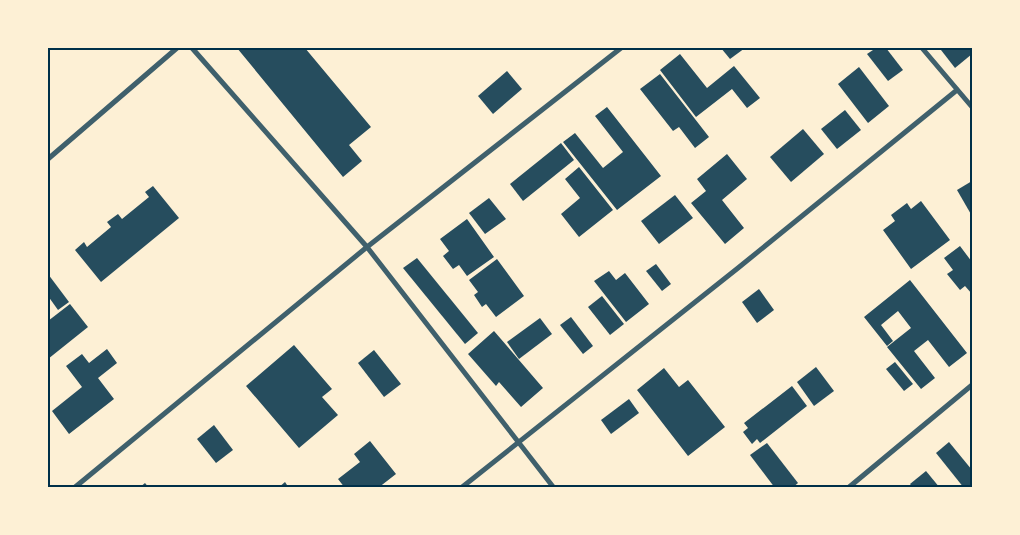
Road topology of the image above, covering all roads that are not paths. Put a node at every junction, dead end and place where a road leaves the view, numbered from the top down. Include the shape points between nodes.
1 (177, 48) edge
2 (192, 48) edge
3 (621, 48) edge
4 (922, 48) edge
5 (957, 90) junction
6 (972, 107) edge
7 (48, 158) edge
8 (367, 247) junction
9 (972, 385) edge
10 (518, 441) junction
11 (74, 488) edge
12 (461, 488) edge
13 (554, 488) edge
14 (848, 488) edge

1 - 7 street
2 - 8 street
3 - 8 street
4 - 5 street
5 - 6 street
5 - 10 street
8 - 10 street
8 - 11 street
9 - 14 street
10 - 12 street
10 - 13 street

